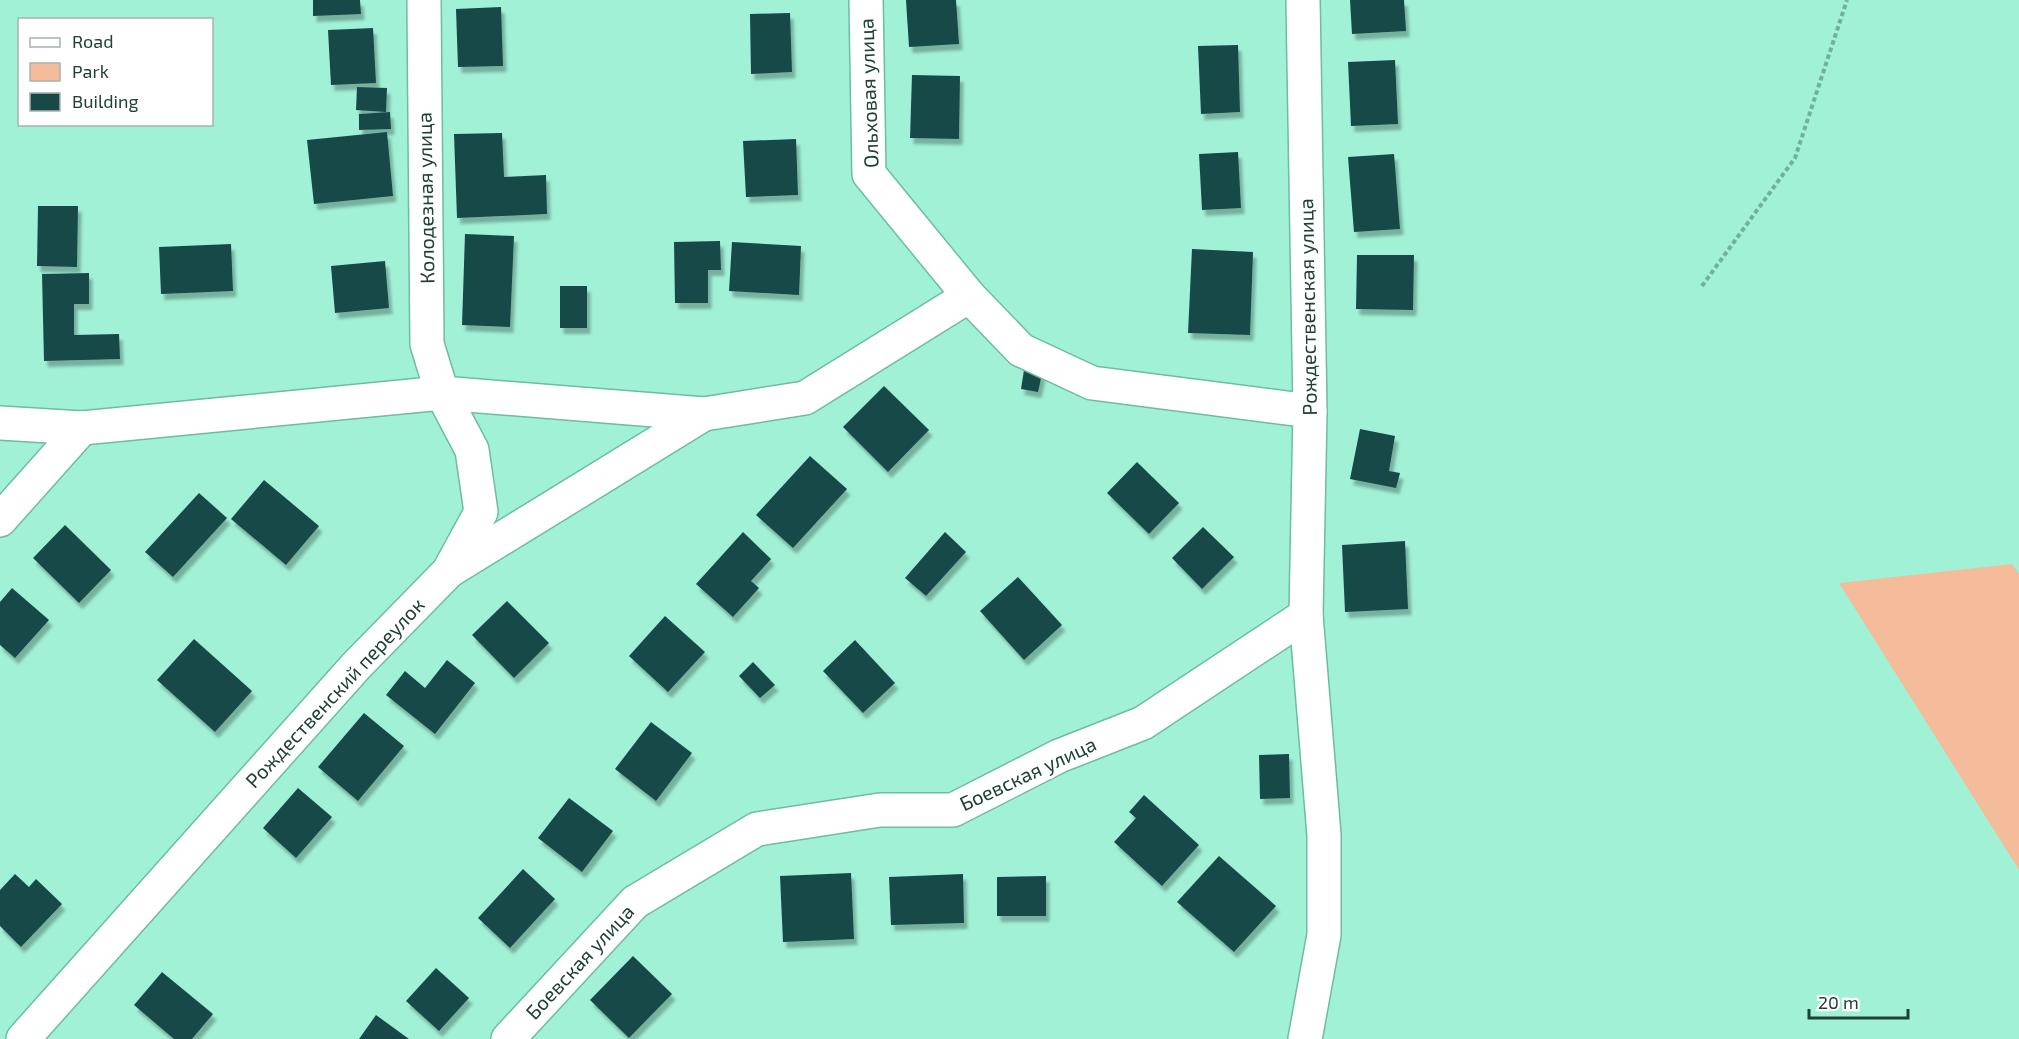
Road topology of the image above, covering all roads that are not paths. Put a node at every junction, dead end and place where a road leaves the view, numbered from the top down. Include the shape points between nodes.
1 (424, 0) edge
2 (866, 0) edge
3 (1303, 0) edge
4 (969, 296) junction
5 (442, 393) junction
6 (1310, 411) junction
7 (704, 414) junction
8 (0, 423) edge
9 (82, 428) junction
10 (0, 520) edge
11 (449, 571) junction
12 (1306, 615) junction
13 (23, 1039) edge
14 (508, 1039) edge
15 (1303, 1039) edge

1 - 5 street, Колодезная улица via 427,344
2 - 4 street, Ольховая улица via 870,174
3 - 6 street, Рождественская улица
4 - 6 street, Ольховая улица via 1022,350 1092,382
4 - 7 street via 805,398
5 - 7 street
5 - 9 street
5 - 11 street, Колодезная улица via 472,450 481,512
6 - 12 street, Рождественская улица
7 - 11 street, Рождественский переулок
8 - 9 street
9 - 10 street
11 - 13 street, Рождественский переулок via 356,666
12 - 14 street, Боевская улица via 1143,723 1059,756 952,810 880,810 757,829 635,902
12 - 15 street, Рождественская улица via 1324,835 1324,935

